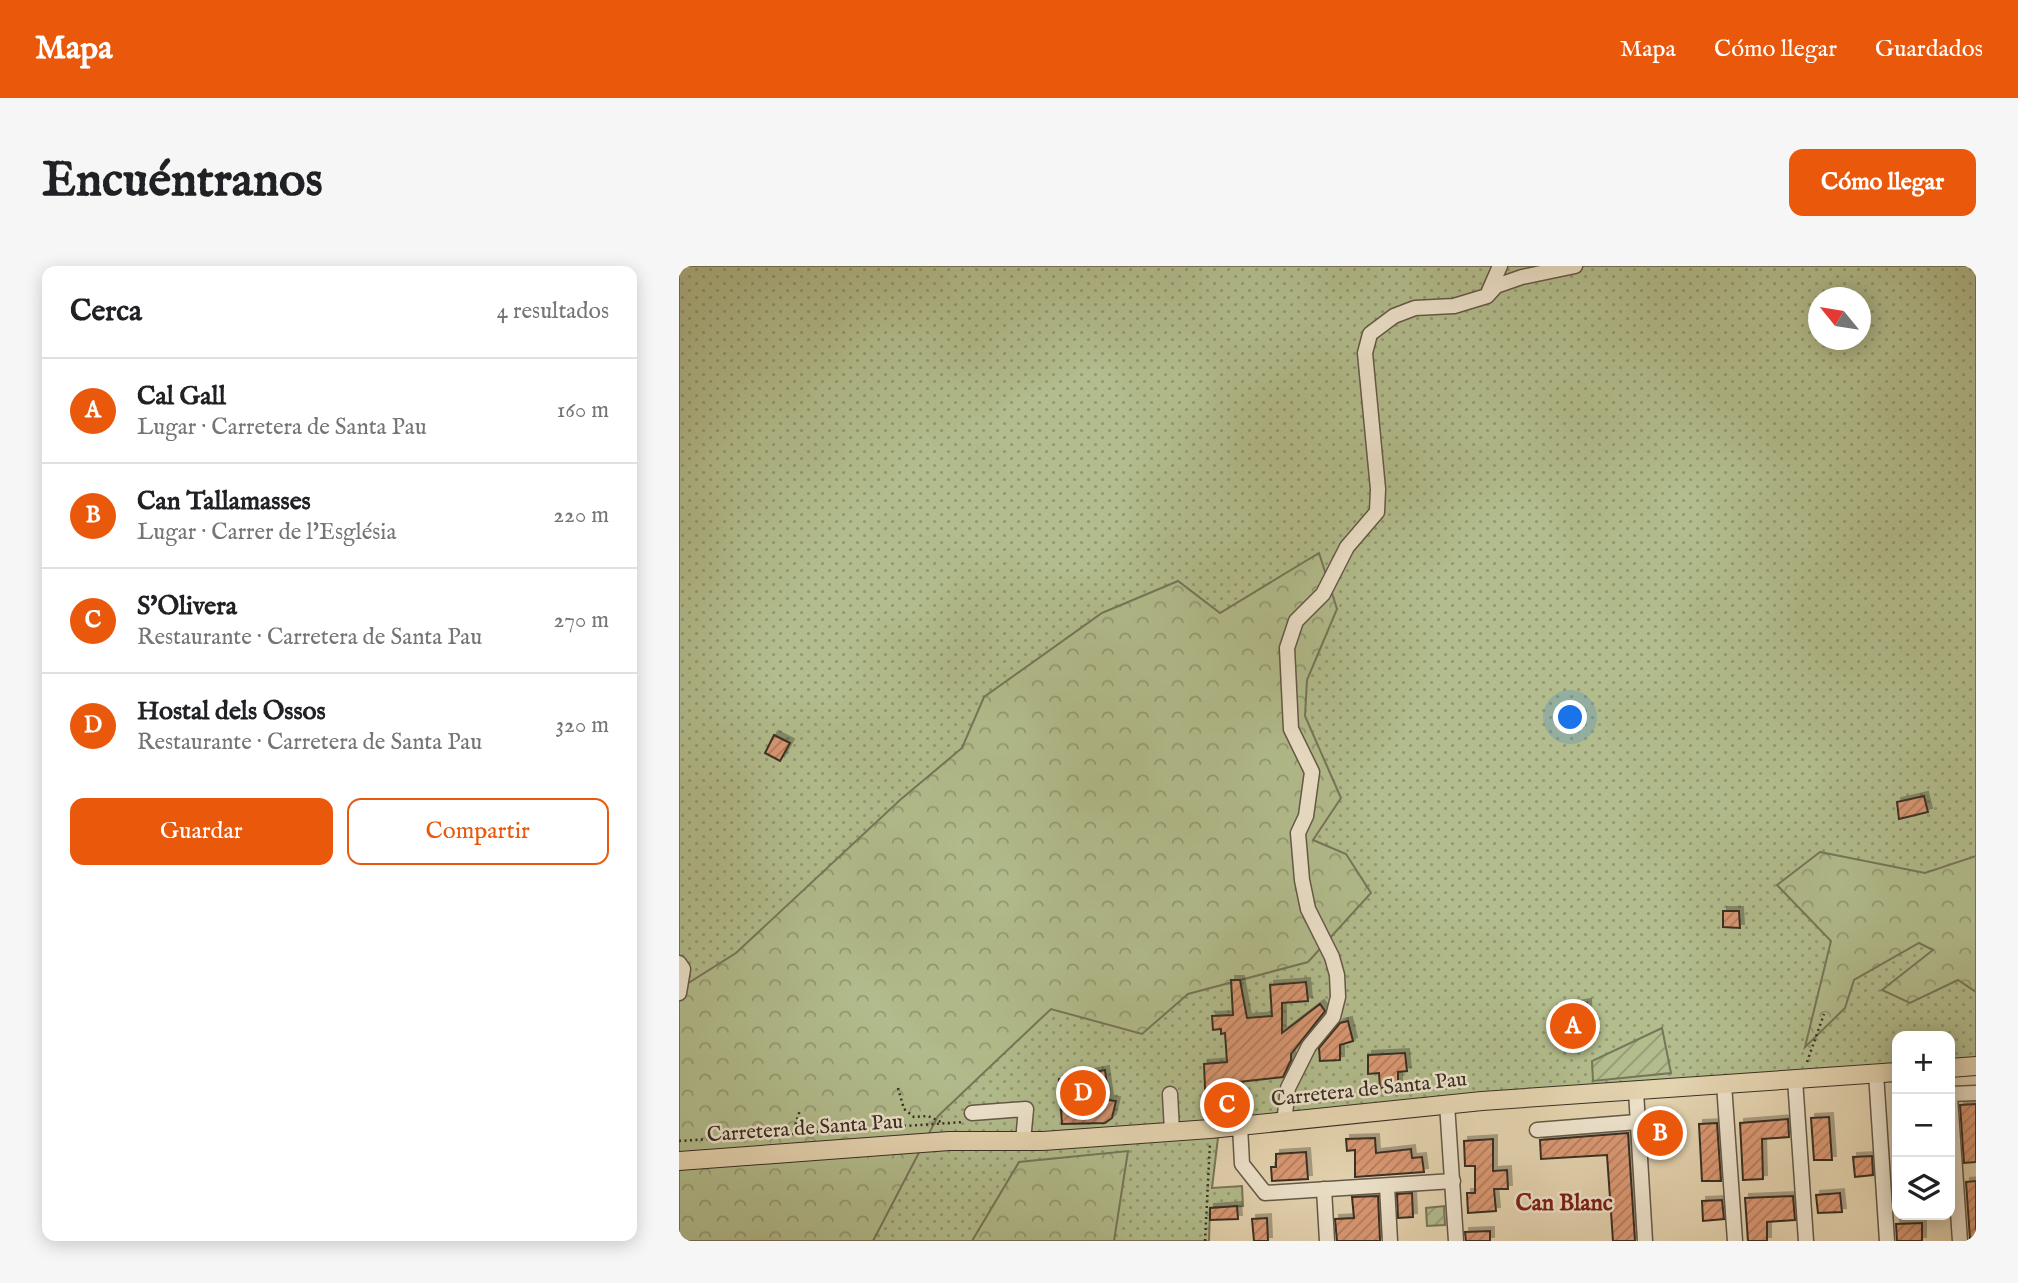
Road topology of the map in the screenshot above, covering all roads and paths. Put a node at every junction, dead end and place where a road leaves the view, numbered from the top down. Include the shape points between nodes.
1 (1500, 266) edge
2 (1575, 266) edge
3 (1487, 296) junction
4 (679, 963) edge
5 (679, 993) edge
6 (1824, 1014) dead end
7 (1976, 1066) edge
8 (1955, 1068) edge
9 (1892, 1072) edge
10 (1876, 1073) junction
11 (1795, 1079) junction
12 (1724, 1084) junction
13 (898, 1088) dead end
14 (1636, 1091) junction
15 (1976, 1093) edge
16 (1170, 1094) dead end
17 (1955, 1095) edge
18 (1447, 1104) junction
19 (800, 1110) dead end
20 (972, 1118) joint
21 (1637, 1122) junction
22 (944, 1123) junction
23 (1284, 1123) junction
24 (1240, 1126) junction
25 (1210, 1129) junction
26 (1537, 1130) dead end
27 (1172, 1131) junction
28 (793, 1134) junction
29 (679, 1141) edge
30 (1023, 1141) junction
31 (790, 1153) junction
32 (1954, 1157) edge
33 (679, 1161) edge
34 (1453, 1181) junction
35 (1387, 1186) junction
36 (1324, 1189) junction
37 (1205, 1241) edge
38 (1327, 1241) edge
39 (1390, 1241) edge
40 (1456, 1241) edge
41 (1644, 1241) edge
42 (1735, 1241) edge
43 (1806, 1241) edge
44 (1887, 1241) edge
45 (1960, 1241) edge

1 - 3 street
2 - 3 street via 1522,277 1496,286
3 - 23 street via 1454,306 1415,307 1370,334 1365,353 1377,512 1347,547 1323,594 1296,621 1287,648 1291,729 1311,772 1298,833 1302,880 1308,909 1332,957 1338,997 1333,1017 1309,1046 1288,1088
4 - 5 street via 683,969
6 - 11 path via 1806,1065
7 - 8 main road
9 - 10 main road, Carretera de Santa Pau
10 - 11 main road, Carretera de Santa Pau
10 - 44 street
11 - 12 main road, Carretera de Santa Pau
11 - 43 street
12 - 14 main road, Carretera de Santa Pau
12 - 42 street
13 - 22 path via 904,1109 914,1117 928,1116
14 - 18 main road, Carretera de Santa Pau
14 - 21 street
15 - 17 street
16 - 27 street
18 - 23 main road, Carretera de Santa Pau
18 - 34 street
19 - 28 path
20 - 22 path
20 - 30 street via 1026,1109
21 - 26 street
21 - 41 street
22 - 28 path
23 - 24 main road, Carretera de Santa Pau
24 - 25 main road, Carretera de Santa Pau
24 - 36 street via 1242,1164 1265,1193
25 - 27 main road, Carretera de Santa Pau
25 - 37 path
27 - 30 main road, Carretera de Santa Pau
28 - 29 path
28 - 31 path
30 - 31 main road, Carretera de Santa Pau via 949,1140
31 - 33 main road, Carretera de Santa Pau
32 - 45 street
34 - 35 street
34 - 40 street
35 - 36 street
35 - 39 street
36 - 38 street

